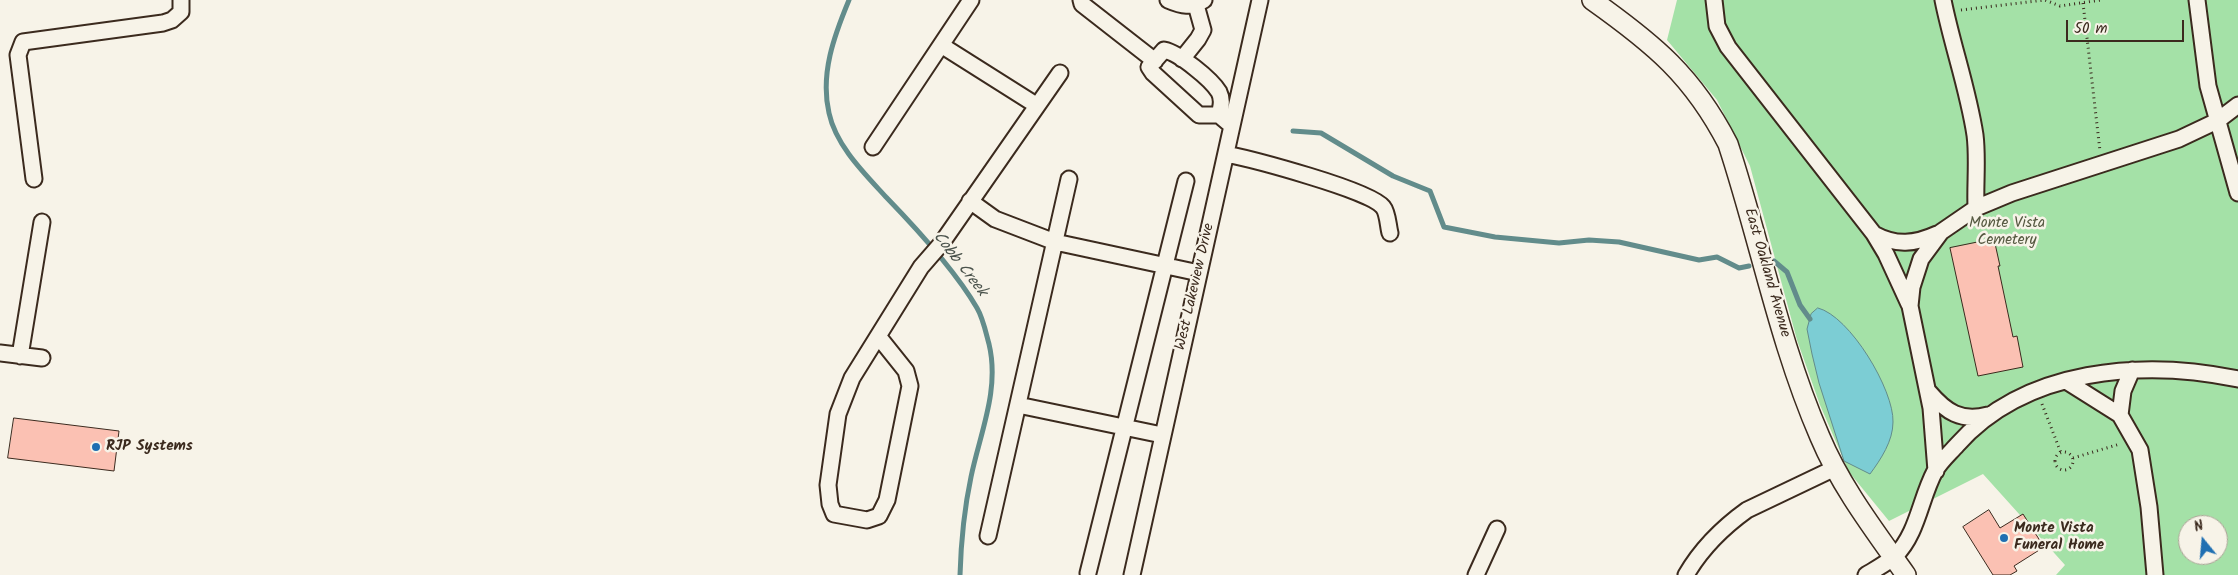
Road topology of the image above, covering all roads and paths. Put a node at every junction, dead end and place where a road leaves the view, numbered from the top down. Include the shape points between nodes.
1 (181, 0) edge
2 (971, 0) edge
3 (1081, 0) edge
4 (1168, 0) edge
5 (1260, 0) edge
6 (1592, 0) edge
7 (1714, 0) edge
8 (2101, 0) edge
9 (2197, 0) edge
10 (2083, 2) junction
11 (1200, 3) edge
12 (1944, 6) edge
13 (941, 45) junction
14 (1182, 59) junction
15 (1155, 61) junction
16 (1060, 73) dead end
17 (1036, 105) junction
18 (2238, 105) edge
19 (1219, 115) junction
20 (2217, 121) junction
21 (1232, 126) junction
22 (873, 147) dead end
23 (1226, 154) junction
24 (2102, 164) junction
25 (34, 179) dead end
26 (1069, 179) dead end
27 (1186, 181) dead end
28 (2238, 193) edge
29 (970, 201) junction
30 (1976, 208) junction
31 (42, 222) dead end
32 (1941, 232) junction
33 (1390, 233) dead end
34 (1874, 234) junction
35 (1055, 242) junction
36 (1165, 266) junction
37 (1199, 273) junction
38 (1910, 306) junction
39 (878, 336) junction
40 (0, 353) edge
41 (20, 356) junction
42 (42, 358) dead end
43 (2132, 370) junction
44 (2238, 379) edge
45 (2066, 381) junction
46 (1928, 390) junction
47 (2036, 390) junction
48 (1018, 405) junction
49 (1988, 415) junction
50 (2120, 415) junction
51 (1124, 427) junction
52 (1162, 435) junction
53 (2134, 440) junction
54 (2061, 453) junction
55 (2073, 458) junction
56 (1835, 468) junction
57 (1936, 471) junction
58 (1497, 528) dead end
59 (988, 536) dead end
60 (1894, 557) junction
61 (1088, 573) dead end
62 (1904, 574) edge
63 (1132, 575) edge
64 (1476, 575) edge
65 (1686, 575) edge
66 (1866, 575) edge
67 (2155, 575) edge

1 - 25 street via 181,12 163,23 23,42 18,55
2 - 13 street
3 - 15 street
4 - 11 street via 1182,6
5 - 21 street, West Lakeview Drive
6 - 56 main road, East Oakland Avenue via 1626,24 1678,70 1713,116 1728,144 1794,374
7 - 34 street via 1717,26 1728,47
8 - 10 path
9 - 20 street via 2208,86
10 - 12 path via 2060,6 2045,0
10 - 24 path
11 - 14 street via 1203,30
12 - 30 street via 1964,76 1975,136
13 - 17 street
13 - 22 street
14 - 15 street via 1164,50
14 - 19 street via 1219,92 1222,102
15 - 19 street via 1149,67 1153,73 1199,115
16 - 17 street
17 - 29 street
18 - 20 street
19 - 21 street
20 - 24 street via 2179,139
20 - 28 street
21 - 23 street, West Lakeview Drive
23 - 33 street via 1250,158 1373,199 1384,208
23 - 37 street, West Lakeview Drive
24 - 30 street
26 - 35 street
27 - 36 street
29 - 35 street via 995,219
29 - 39 street via 921,267
30 - 32 street
31 - 41 street
32 - 34 street via 1908,243 1884,240
32 - 38 street via 1921,259
34 - 38 street
35 - 36 street
35 - 48 street
36 - 37 street
36 - 51 street
37 - 52 street, West Lakeview Drive
38 - 46 street
39 - 39 street via 852,378 838,414 828,485 834,514 867,520 879,516 887,500 910,386 906,371
40 - 41 street
41 - 42 street
43 - 44 street via 2190,371
43 - 45 street
43 - 50 street via 2123,391
45 - 47 street
45 - 50 street
46 - 49 street via 1939,404 1955,414 1975,418
46 - 57 street
47 - 49 street via 2007,402
47 - 54 path
48 - 51 street
48 - 59 street
49 - 57 street via 1960,441
50 - 53 street
51 - 52 street
51 - 61 street
52 - 63 street, West Lakeview Drive
53 - 55 path
53 - 67 street via 2140,450 2149,507
54 - 55 path
54 - 55 path via 2055,460 2061,470 2070,469
56 - 60 main road, East Oakland Avenue
56 - 65 street via 1747,510 1698,554
57 - 60 street via 1913,529
58 - 64 street
60 - 62 main road, East Oakland Avenue
60 - 66 street

